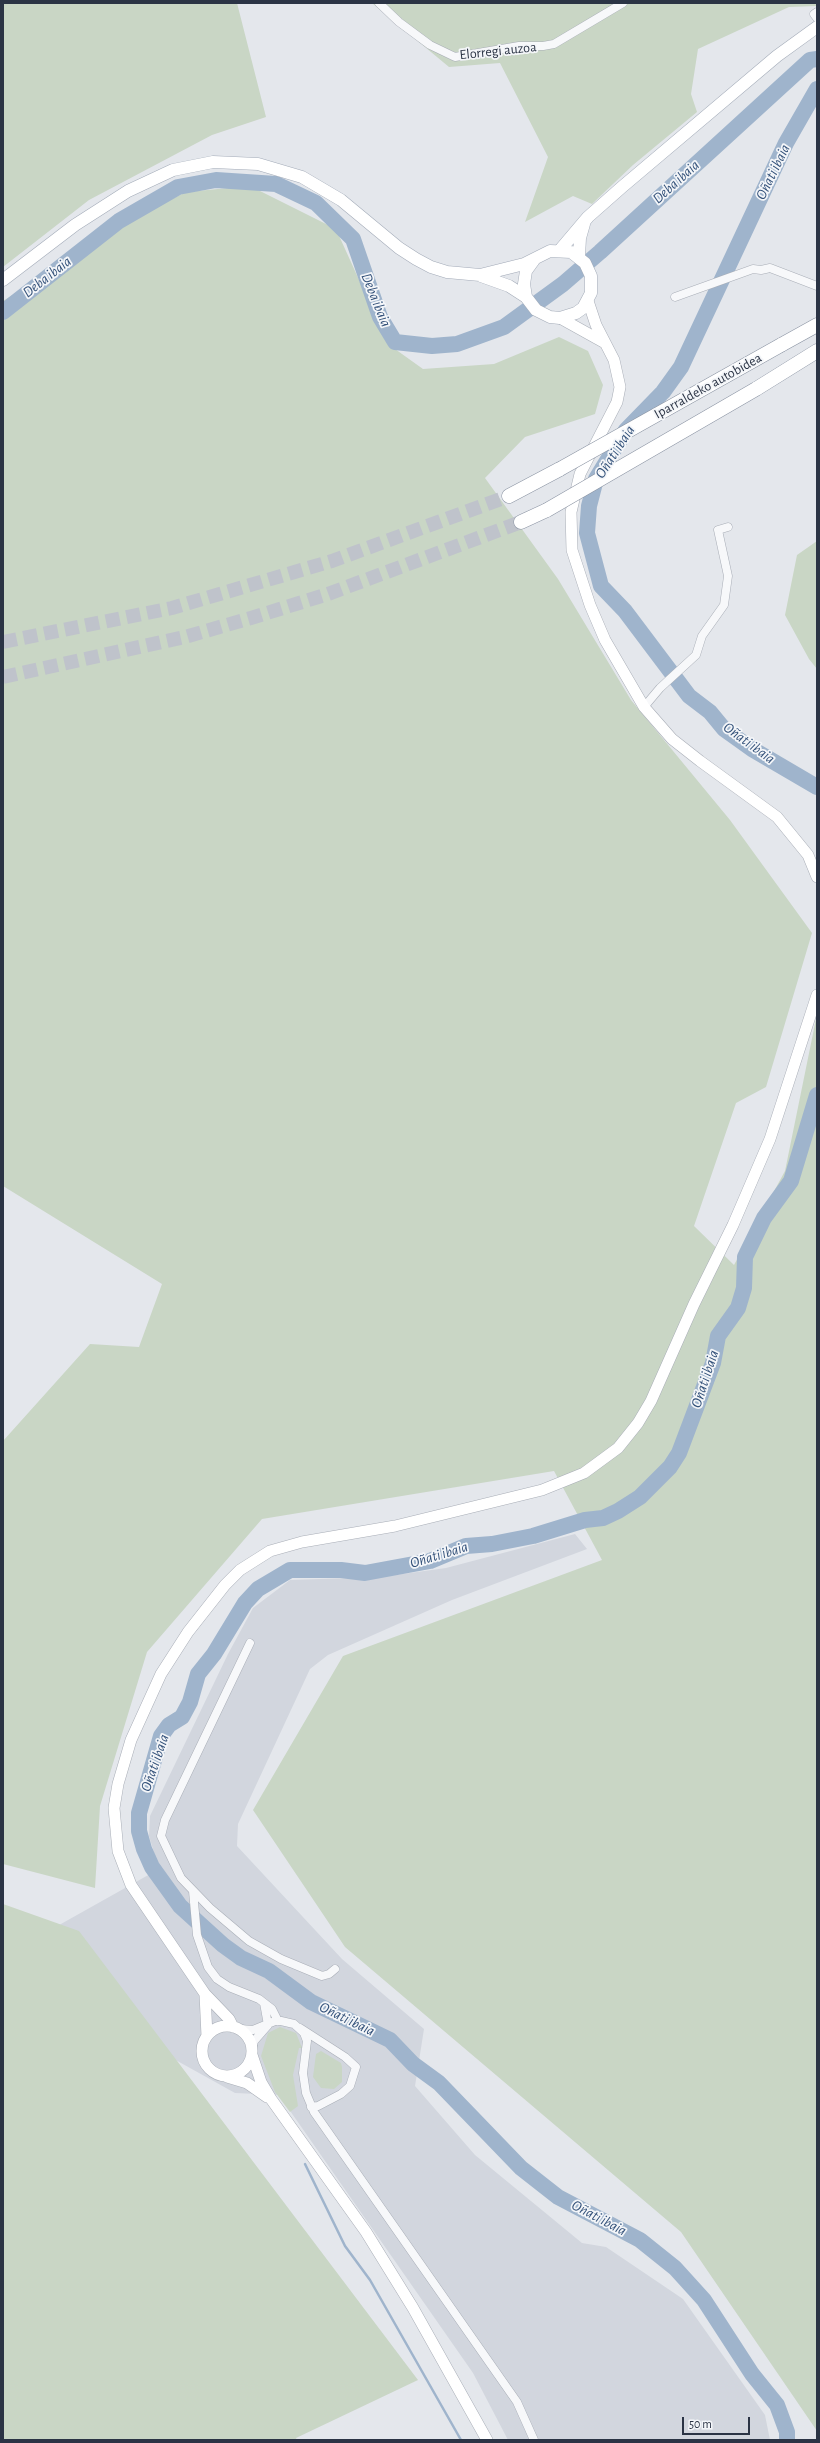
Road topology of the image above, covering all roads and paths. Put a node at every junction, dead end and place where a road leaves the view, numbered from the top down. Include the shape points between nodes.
1 (379, 3) edge
2 (623, 3) edge
3 (817, 12) edge
4 (817, 18) edge
5 (817, 27) edge
6 (584, 224) junction
7 (573, 251) junction
8 (534, 260) junction
9 (480, 276) junction
10 (3, 280) edge
11 (817, 286) edge
12 (526, 297) junction
13 (675, 297) dead end
14 (588, 301) junction
15 (560, 318) junction
16 (817, 324) edge
17 (605, 343) junction
18 (817, 351) edge
19 (510, 496) tunnel mouth
20 (521, 522) tunnel mouth
21 (728, 527) dead end
22 (644, 708) junction
23 (817, 877) edge
24 (817, 995) edge
25 (250, 1642) dead end
26 (193, 1891) junction
27 (335, 1969) dead end
28 (205, 1994) junction
29 (264, 2003) junction
30 (278, 2021) junction
31 (268, 2025) junction
32 (298, 2027) junction
33 (236, 2028) junction
34 (207, 2036) junction
35 (252, 2052) junction
36 (226, 2076) junction
37 (271, 2099) junction
38 (311, 2107) junction
39 (487, 2440) edge
40 (534, 2440) edge

1 - 2 street, Elorregi auzoa via 430,45 455,57 519,46 554,44
3 - 4 street via 814,14
5 - 6 main road via 802,36 718,106 594,212
6 - 7 main road
6 - 7 main road
7 - 8 main road via 550,251
7 - 14 main road via 591,276 591,293
8 - 9 main road
8 - 12 main road via 525,278
9 - 10 main road via 431,268 399,248 341,200 302,177 271,166 236,161 200,163 153,178 75,225
9 - 12 main road via 509,286
11 - 13 street via 774,267 753,269
12 - 15 main road via 540,313
14 - 15 main road via 576,313
14 - 17 main road
15 - 17 main road
16 - 19 highway, Iparraldeko autobidea, bridge
17 - 22 main road via 614,360 619,378 617,402 580,474 571,512 570,532 579,573 599,626
18 - 20 highway, Iparraldeko autobidea, bridge via 547,510
21 - 22 street via 718,530 728,576 724,605 702,636 696,655 660,688
22 - 23 main road via 672,739 700,762 777,817 808,855
24 - 28 main road via 770,1140 733,1225 694,1304 651,1402 618,1448 584,1473 542,1490 395,1526 302,1542 270,1551 240,1570 225,1585 173,1655 131,1740 118,1784 114,1808 115,1832 121,1862 131,1885
25 - 26 street via 165,1820 161,1836 181,1878
26 - 27 street via 245,1938 281,1959 322,1976
26 - 29 street via 197,1935 202,1953 218,1979 229,1987
28 - 33 main road
28 - 34 main road
29 - 30 street via 272,2009
29 - 31 street
30 - 31 street
30 - 32 street
31 - 33 street via 253,2030
31 - 35 street via 254,2041
32 - 38 street via 307,2041 303,2073
32 - 38 street via 356,2067 350,2086 341,2094
33 - 34 main road via 218,2027
33 - 35 main road via 249,2039
34 - 36 main road via 201,2049 202,2059 216,2074
35 - 36 main road via 244,2069
35 - 37 main road via 261,2082
36 - 37 main road via 247,2083
37 - 39 main road via 366,2232 413,2308
38 - 40 street via 523,2414

